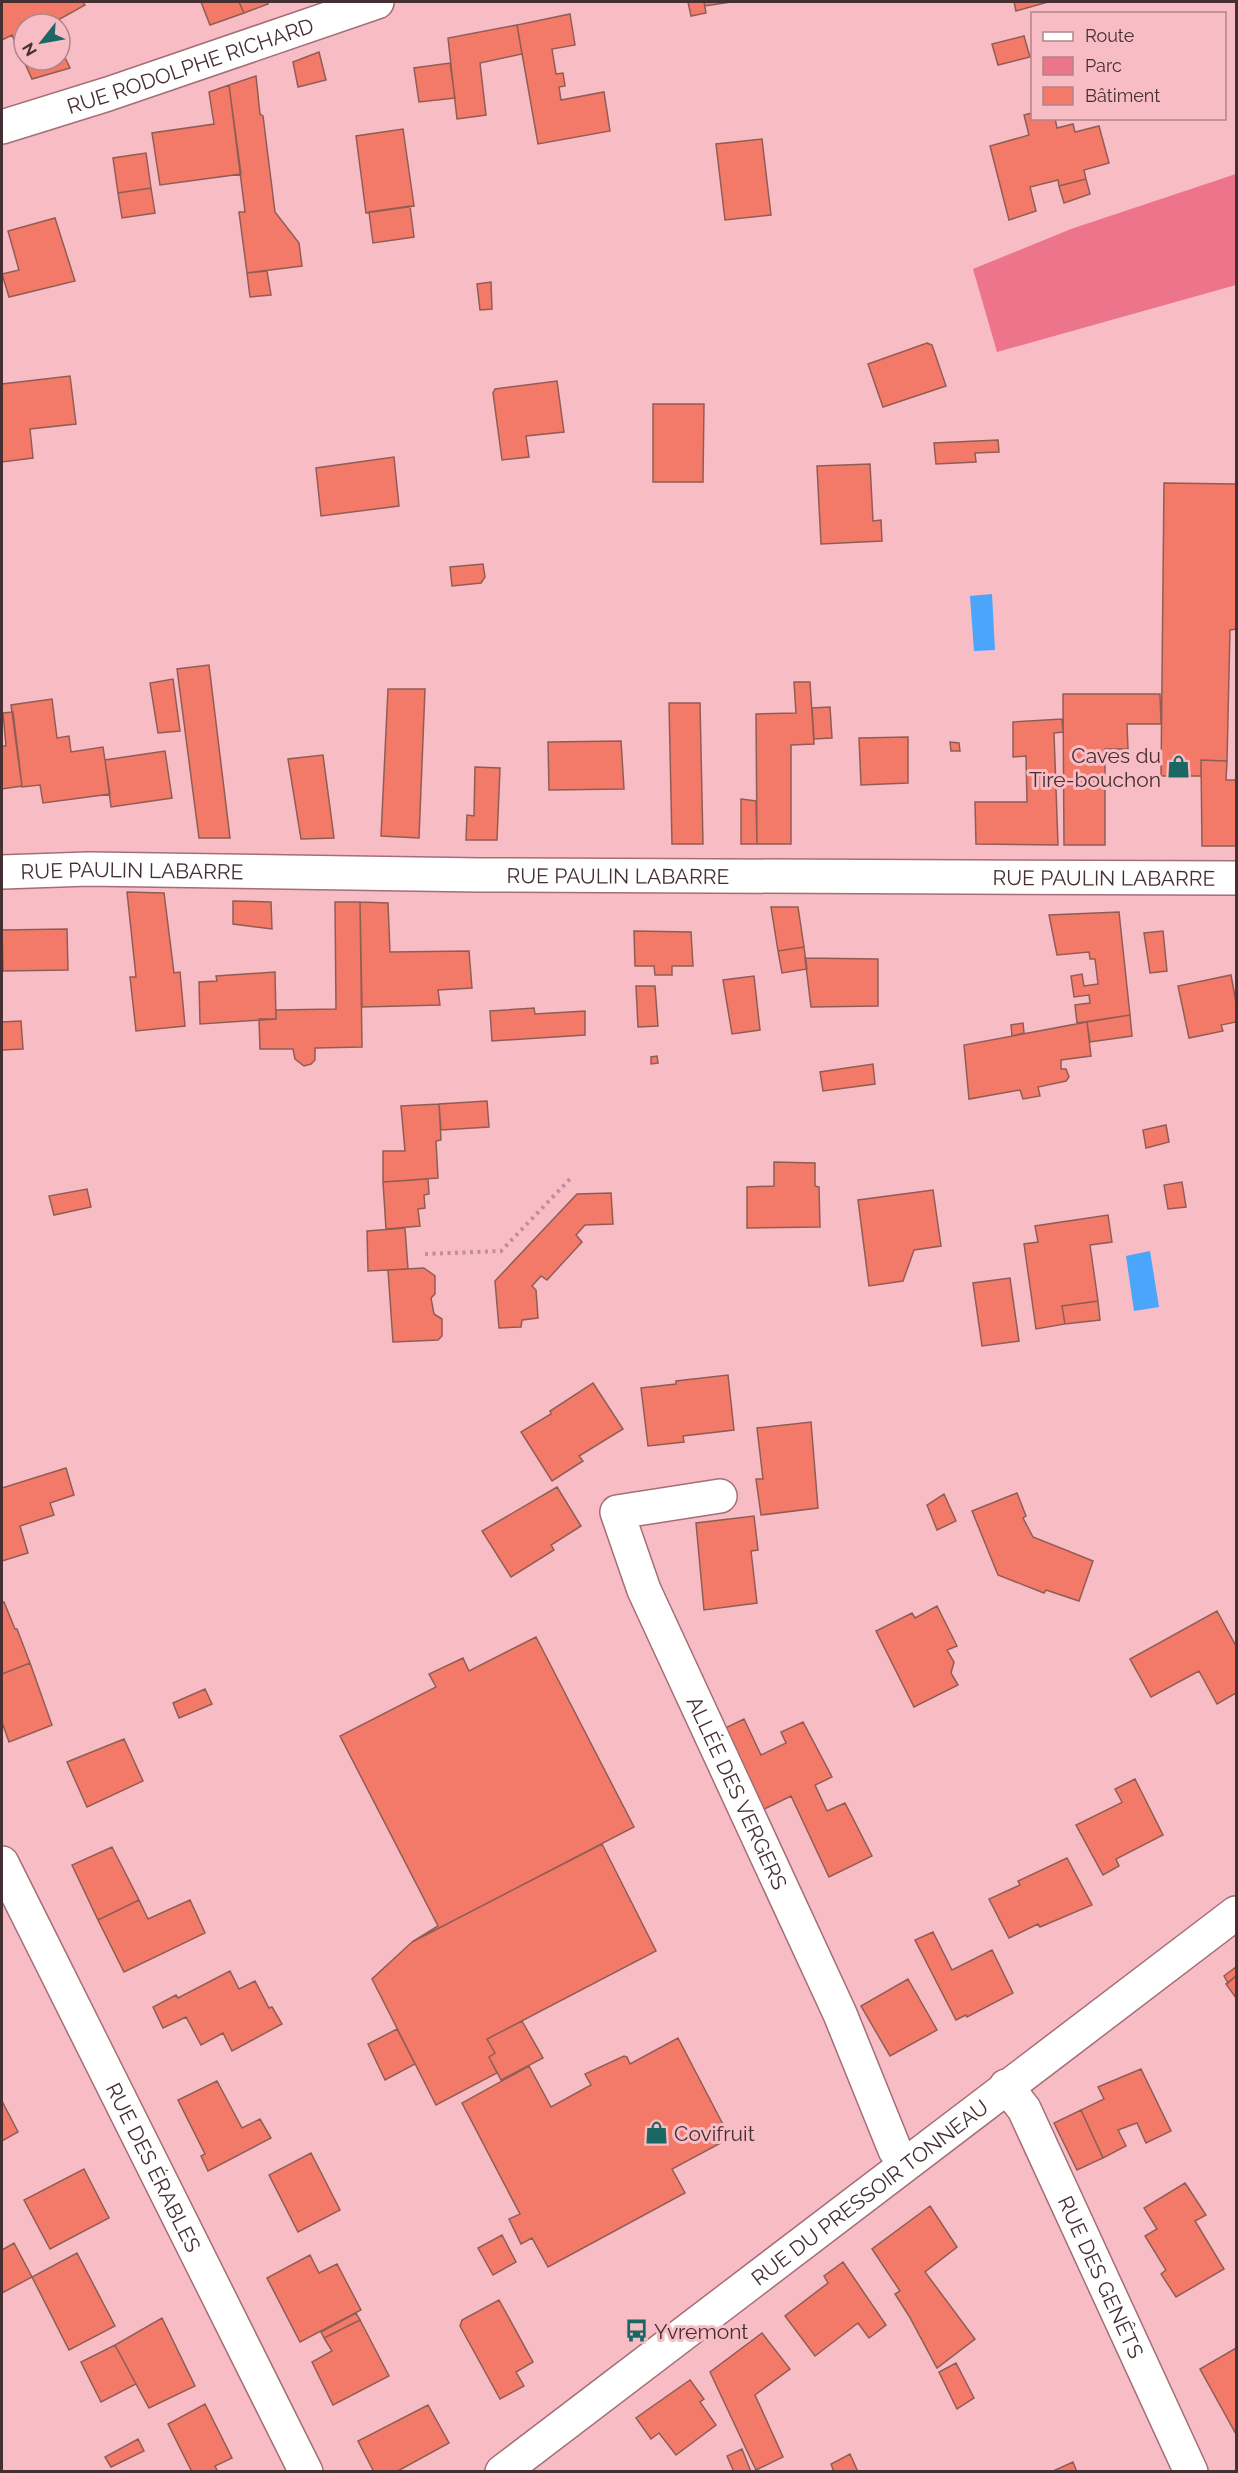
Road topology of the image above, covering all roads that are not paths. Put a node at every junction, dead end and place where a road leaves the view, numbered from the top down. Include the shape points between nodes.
1 (377, 2) edge
2 (2, 127) edge
3 (2, 872) edge
4 (1236, 878) edge
5 (720, 1496) dead end
6 (2, 1863) edge
7 (1236, 1913) edge
8 (1006, 2086) junction
9 (905, 2164) junction
10 (306, 2472) edge
11 (502, 2472) edge
12 (1191, 2472) edge

1 - 2 street, RUE RODOLPHE RICHARD
3 - 4 street, RUE PAULIN LABARRE via 88,869
5 - 9 street, ALLÉE DES VERGERS via 617,1512 644,1590 840,2014 895,2150
6 - 10 street, RUE DES ÉRABLES
7 - 8 street, RUE DU PRESSOIR TONNEAU
8 - 9 street, RUE DU PRESSOIR TONNEAU
8 - 12 street, RUE DES GENÊTS via 1024,2109
9 - 11 street, RUE DU PRESSOIR TONNEAU

